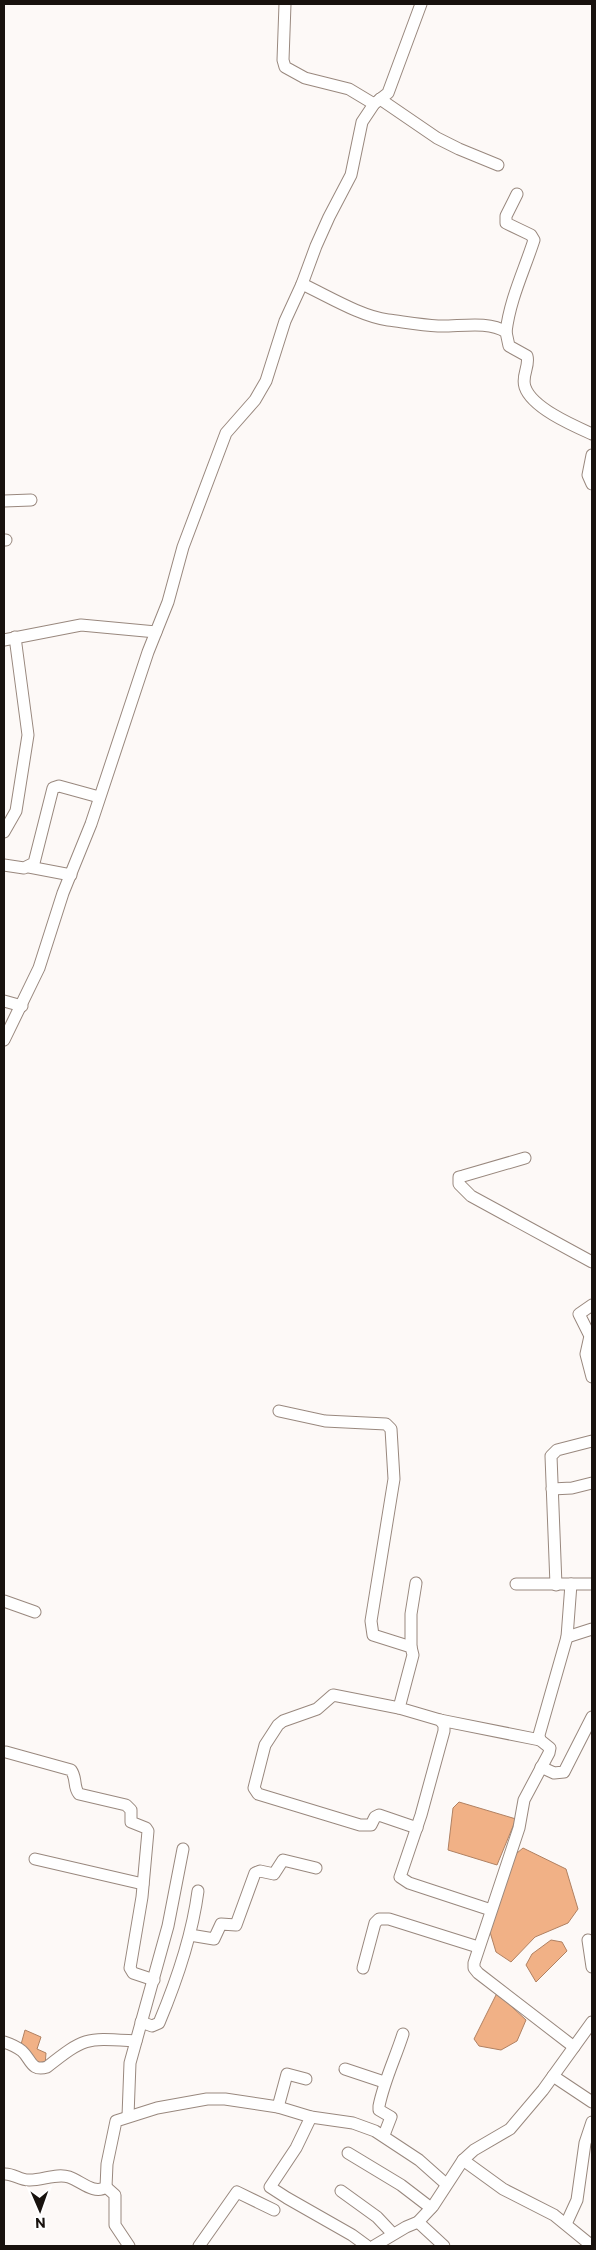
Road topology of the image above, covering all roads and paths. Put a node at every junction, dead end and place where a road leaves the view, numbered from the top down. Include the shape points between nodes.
1 (285, 4) edge
2 (421, 4) edge
3 (377, 102) junction
4 (498, 164) dead end
5 (517, 194) dead end
6 (302, 284) junction
7 (506, 332) junction
8 (592, 434) edge
9 (592, 456) edge
10 (592, 484) edge
11 (31, 500) dead end
12 (4, 501) edge
13 (156, 632) junction
14 (9, 639) edge
15 (99, 797) junction
16 (4, 832) edge
17 (4, 865) edge
18 (29, 867) junction
19 (71, 875) junction
20 (4, 1001) edge
21 (22, 1006) junction
22 (4, 1040) edge
23 (525, 1158) dead end
24 (592, 1262) edge
25 (592, 1305) edge
26 (592, 1377) edge
27 (280, 1411) dead end
28 (592, 1441) edge
29 (592, 1484) edge
30 (552, 1489) junction
31 (416, 1583) dead end
32 (516, 1584) dead end
33 (571, 1584) junction
34 (592, 1584) edge
35 (556, 1585) junction
36 (4, 1601) edge
37 (35, 1612) dead end
38 (592, 1629) edge
39 (567, 1637) junction
40 (411, 1647) junction
41 (399, 1708) junction
42 (592, 1717) edge
43 (440, 1720) junction
44 (540, 1740) junction
45 (6, 1752) dead end
46 (541, 1767) junction
47 (417, 1828) junction
48 (183, 1848) dead end
49 (35, 1858) dead end
50 (316, 1868) dead end
51 (143, 1884) junction
52 (198, 1891) dead end
53 (491, 1910) junction
54 (190, 1935) junction
55 (588, 1940) dead end
56 (478, 1947) junction
57 (592, 1967) edge
58 (363, 1968) dead end
59 (154, 1980) junction
60 (141, 2022) junction
61 (592, 2022) edge
62 (403, 2034) dead end
63 (4, 2042) edge
64 (136, 2042) junction
65 (574, 2047) junction
66 (345, 2069) dead end
67 (553, 2076) junction
68 (306, 2079) dead end
69 (384, 2082) junction
70 (592, 2102) edge
71 (278, 2107) junction
72 (128, 2116) junction
73 (311, 2117) junction
74 (592, 2122) edge
75 (384, 2135) junction
76 (348, 2153) dead end
77 (463, 2160) junction
78 (4, 2174) edge
79 (446, 2184) junction
80 (106, 2186) junction
81 (341, 2191) dead end
82 (431, 2208) junction
83 (274, 2210) dead end
84 (418, 2222) junction
85 (566, 2224) junction
86 (393, 2234) junction
87 (129, 2246) edge
88 (199, 2246) edge
89 (367, 2246) edge
90 (374, 2246) edge
91 (444, 2246) edge
92 (592, 2246) edge

1 - 3 street via 285,67 305,78 358,93
2 - 3 street via 388,93
3 - 4 street via 458,149
3 - 6 street via 362,122 347,185 329,217
5 - 7 street via 506,223 531,235 534,240 508,313
6 - 7 street via 387,320 435,326 490,326
6 - 13 street via 281,330 261,392 226,433 183,547
7 - 8 street via 509,346 527,356 524,382 531,396 557,417
9 - 10 street via 588,474
11 - 12 street
13 - 14 street via 81,625
13 - 15 street
14 - 16 street via 28,735 16,811
15 - 18 street via 59,786 53,788 36,859
15 - 19 street
17 - 18 street
18 - 19 street
19 - 21 street via 62,893 39,968
20 - 21 street
21 - 22 street
23 - 24 street via 463,1176 458,1180 459,1184 471,1196
25 - 26 street via 579,1314 590,1336 586,1354
27 - 40 street via 325,1421 390,1426 394,1479 372,1628 373,1635 379,1638
28 - 30 street via 553,1452
29 - 30 street
30 - 35 street
31 - 40 street via 411,1614
32 - 35 street
33 - 34 street
33 - 35 street
33 - 39 street
36 - 37 street
38 - 39 street
39 - 44 street via 540,1729
40 - 41 street via 413,1655
41 - 43 street
41 - 47 street via 333,1696 317,1709 283,1721 271,1733 254,1788 258,1794 360,1825 371,1825 379,1815
42 - 46 street via 564,1772 554,1773
43 - 44 street
43 - 47 street via 444,1725 442,1743
44 - 46 street via 550,1748
45 - 51 street via 67,1768 75,1775 78,1794 129,1806 132,1822 148,1830
46 - 53 street via 524,1800 519,1828
47 - 53 street via 400,1877 403,1881
48 - 59 street via 172,1910
49 - 51 street
50 - 54 street via 283,1860 274,1874 255,1873 236,1925 221,1924 214,1940
51 - 59 street via 130,1968 133,1973
52 - 54 street
53 - 56 street
54 - 60 street via 159,2023 152,2026
55 - 57 street
56 - 58 street via 379,1919 375,1923
56 - 65 street via 474,1963 478,1973
59 - 60 street
60 - 64 street
61 - 65 street
62 - 69 street
63 - 64 street via 24,2052 31,2065 40,2068 47,2067 75,2045 88,2040
64 - 72 street via 128,2076
65 - 67 street
66 - 69 street
67 - 70 street
67 - 77 street via 510,2129
68 - 71 street via 287,2074
69 - 75 street via 379,2108 391,2117
71 - 72 street via 217,2098
71 - 73 street
72 - 80 street via 114,2125
73 - 75 street via 353,2123
73 - 89 street via 296,2148 270,2187
74 - 85 street via 585,2143 577,2200
75 - 79 street via 420,2160
76 - 82 street via 401,2185
77 - 79 street
77 - 85 street via 503,2189
78 - 80 street via 27,2180 61,2176 92,2188 103,2189
79 - 82 street
80 - 87 street via 115,2196 116,2225
81 - 86 street via 377,2216
82 - 84 street
83 - 88 street via 237,2192
84 - 86 street
84 - 91 street
85 - 92 street
86 - 90 street

